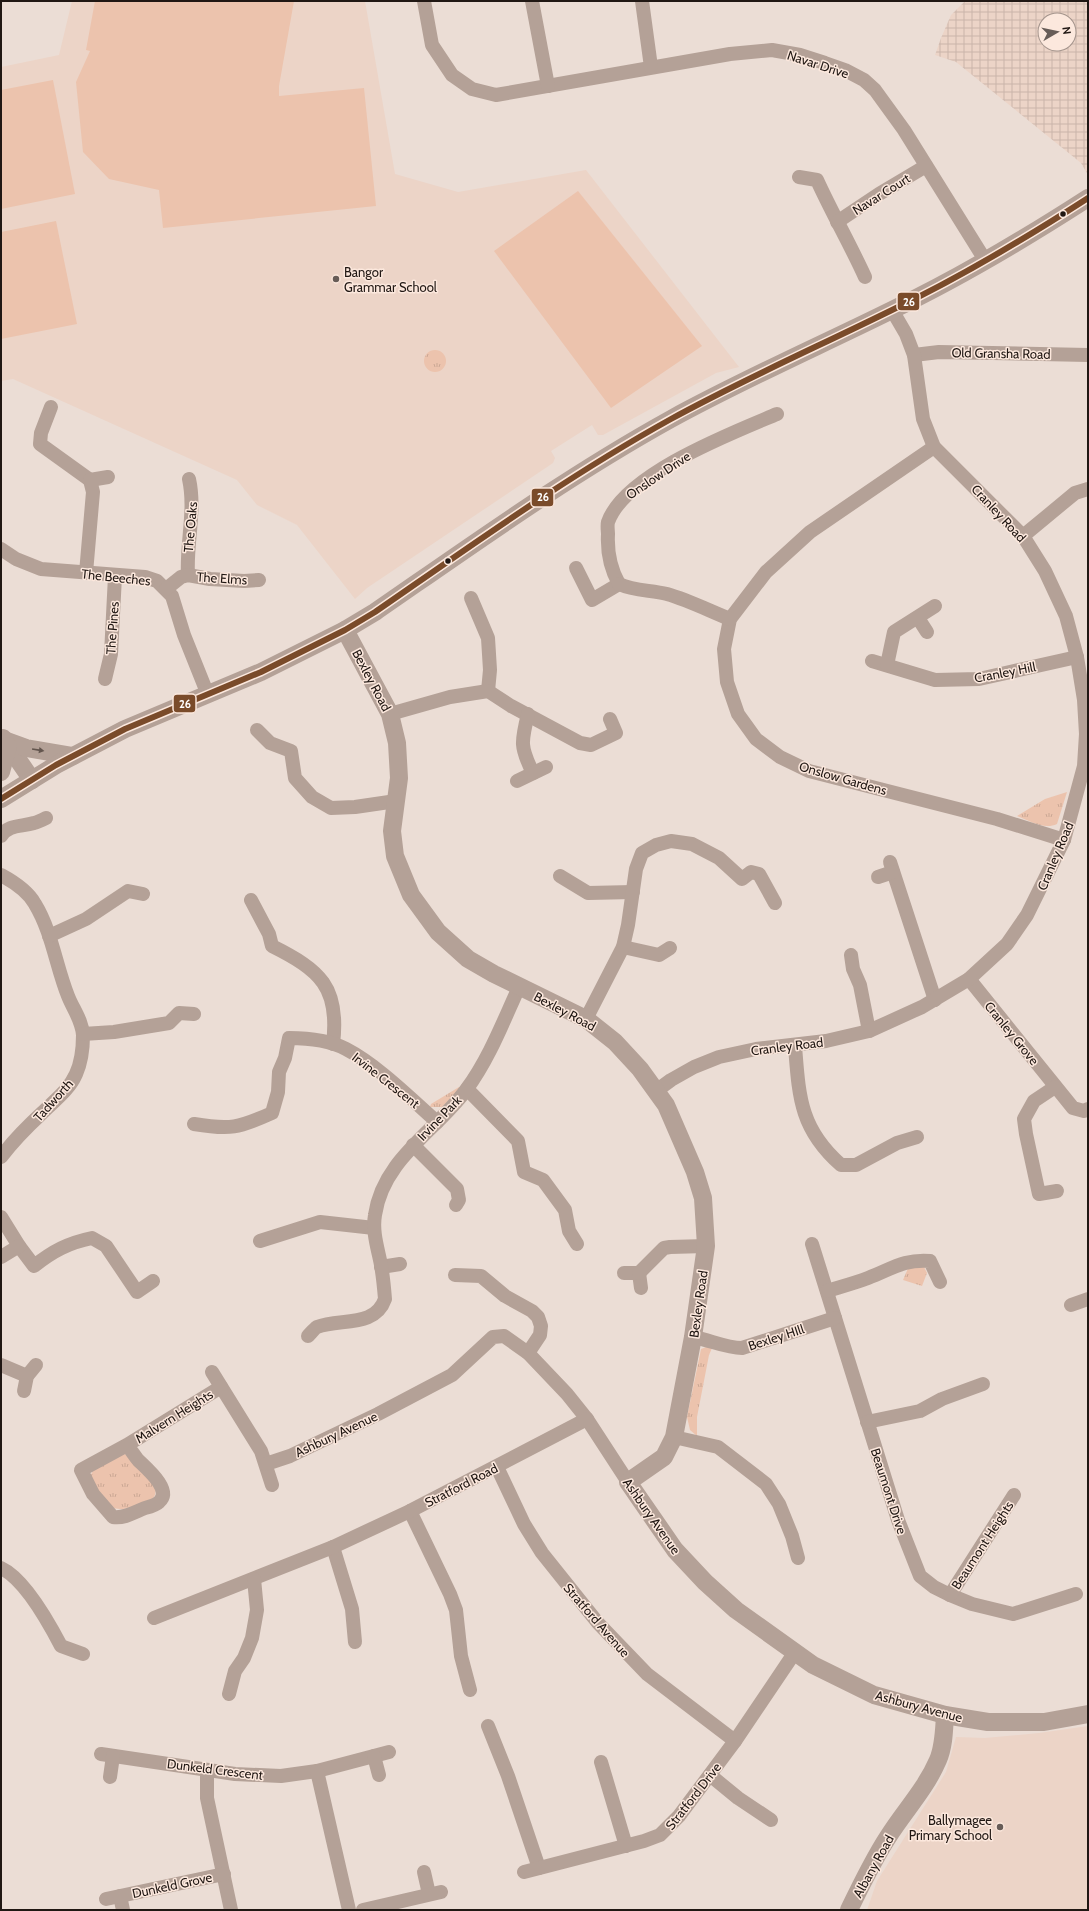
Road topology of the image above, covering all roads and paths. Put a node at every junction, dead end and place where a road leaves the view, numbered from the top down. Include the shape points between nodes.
1 (424, 1) edge
2 (532, 1) edge
3 (642, 1) edge
4 (652, 67) junction
5 (548, 86) junction
6 (926, 166) junction
7 (799, 177) dead end
8 (1088, 198) edge
9 (837, 222) junction
10 (985, 260) junction
11 (865, 277) dead end
12 (892, 310) junction
13 (914, 355) junction
14 (1088, 355) edge
15 (51, 407) dead end
16 (777, 414) dead end
17 (934, 446) junction
18 (108, 477) dead end
19 (90, 480) junction
20 (189, 480) dead end
21 (1088, 489) edge
22 (1023, 536) junction
23 (1, 550) edge
24 (576, 568) dead end
25 (86, 573) junction
26 (188, 575) junction
27 (115, 576) junction
28 (259, 580) dead end
29 (619, 584) junction
30 (166, 589) junction
31 (471, 598) dead end
32 (935, 606) dead end
33 (918, 618) junction
34 (730, 619) junction
35 (345, 630) junction
36 (927, 632) dead end
37 (1077, 657) junction
38 (872, 661) dead end
39 (887, 665) junction
40 (105, 679) dead end
41 (488, 691) junction
42 (208, 695) junction
43 (390, 714) junction
44 (528, 714) junction
45 (610, 719) dead end
46 (256, 730) dead end
47 (4, 740) edge
48 (73, 756) junction
49 (1086, 766) edge
50 (1, 772) edge
51 (32, 780) junction
52 (517, 781) dead end
53 (1, 799) edge
54 (396, 801) junction
55 (46, 818) dead end
56 (1, 836) edge
57 (1064, 840) junction
58 (1, 875) edge
59 (560, 876) dead end
60 (878, 877) dead end
61 (633, 892) junction
62 (143, 894) dead end
63 (251, 900) dead end
64 (775, 903) dead end
65 (49, 936) junction
66 (623, 947) junction
67 (670, 948) dead end
68 (851, 955) dead end
69 (969, 979) junction
70 (519, 987) junction
71 (935, 1000) junction
72 (194, 1014) dead end
73 (586, 1019) junction
74 (869, 1030) junction
75 (83, 1034) junction
76 (333, 1044) junction
77 (795, 1046) junction
78 (1055, 1086) junction
79 (467, 1089) junction
80 (656, 1091) junction
81 (1088, 1109) edge
82 (437, 1122) junction
83 (194, 1124) dead end
84 (917, 1136) dead end
85 (413, 1145) junction
86 (1, 1156) edge
87 (1057, 1191) dead end
88 (456, 1205) dead end
89 (1, 1217) edge
90 (374, 1228) junction
91 (260, 1241) dead end
92 (577, 1244) dead end
93 (812, 1244) dead end
94 (19, 1246) junction
95 (706, 1246) junction
96 (1, 1257) edge
97 (400, 1264) dead end
98 (381, 1267) junction
99 (624, 1273) dead end
100 (639, 1273) junction
101 (455, 1275) dead end
102 (154, 1281) dead end
103 (940, 1282) dead end
104 (641, 1288) dead end
105 (827, 1291) junction
106 (1088, 1299) edge
107 (1071, 1305) dead end
108 (835, 1318) junction
109 (308, 1336) dead end
110 (694, 1337) junction
111 (528, 1353) junction
112 (1, 1365) edge
113 (36, 1365) dead end
114 (212, 1372) dead end
115 (27, 1376) junction
116 (982, 1384) dead end
117 (221, 1387) junction
118 (24, 1390) dead end
119 (587, 1419) junction
120 (867, 1422) junction
121 (674, 1437) junction
122 (128, 1445) junction
123 (266, 1464) junction
124 (497, 1467) junction
125 (628, 1482) junction
126 (272, 1485) dead end
127 (1014, 1496) dead end
128 (410, 1511) junction
129 (332, 1547) junction
130 (798, 1558) dead end
131 (1, 1568) edge
132 (254, 1579) junction
133 (1076, 1594) dead end
134 (950, 1596) junction
135 (154, 1618) dead end
136 (355, 1642) dead end
137 (795, 1652) junction
138 (83, 1654) dead end
139 (470, 1690) dead end
140 (229, 1694) dead end
141 (1088, 1714) edge
142 (945, 1715) junction
143 (488, 1726) dead end
144 (735, 1741) junction
145 (389, 1752) dead end
146 (374, 1756) junction
147 (601, 1762) dead end
148 (207, 1770) junction
149 (317, 1771) junction
150 (710, 1775) junction
151 (379, 1776) dead end
152 (110, 1777) dead end
153 (771, 1820) dead end
154 (626, 1846) junction
155 (539, 1868) junction
156 (424, 1872) dead end
157 (524, 1872) dead end
158 (224, 1874) junction
159 (123, 1910) edge
160 (231, 1910) edge
161 (349, 1910) edge
162 (363, 1910) edge
163 (849, 1910) edge

1 - 5 street, Navar Drive via 432,45 457,79 472,89 496,95
2 - 5 street
3 - 4 street
4 - 5 street, Navar Drive
4 - 6 street, Navar Drive via 772,50 800,55 845,70 864,80 875,90
6 - 9 street, Navar Court
6 - 10 street, Navar Drive
7 - 9 street, Navar Court via 817,180
8 - 10 street
9 - 11 street, Navar Court via 853,249
10 - 12 street
12 - 13 street, Cranley Road via 906,334
12 - 35 street via 767,369 670,420 556,488 376,612
13 - 14 street, Old Gransha Road via 939,352
13 - 17 street, Cranley Road via 922,419
15 - 19 street via 41,433 40,444
16 - 29 street, Onslow Drive via 696,449 654,475 623,499 608,523 607,550 612,571
17 - 22 street, Cranley Road
17 - 34 street, Onslow Gardens via 810,532 766,572
18 - 19 street
19 - 25 street via 92,492
20 - 26 street, The Oaks via 192,494
21 - 22 street via 1076,493
22 - 37 street, Cranley Road via 1045,571 1066,616
23 - 25 street, The Beeches via 41,569
24 - 29 street via 592,600
25 - 27 street, The Beeches
26 - 28 street, The Elms via 230,580
26 - 30 street, The Elms
27 - 30 street, The Beeches via 145,577 157,581
27 - 40 street, The Pines via 112,654
29 - 34 street via 629,589 668,594
30 - 42 street, The Beeches via 176,604 184,635
31 - 41 street via 488,638
32 - 33 street
33 - 36 street
33 - 39 street via 894,632
34 - 57 street, Onslow Gardens via 724,649 727,682 738,714 756,739 780,757 808,771 997,819
35 - 42 street via 262,672
35 - 43 street, Bexley Road
37 - 39 street, Cranley Hill via 979,679 935,680
37 - 49 street, Cranley Road via 1084,700
38 - 39 street, Cranley Hill
41 - 43 street via 450,697
41 - 44 street
42 - 48 street via 125,729
43 - 54 street, Bexley Road via 397,742 399,778
44 - 45 street via 580,743 591,745 616,733
44 - 52 street via 522,742 525,756 540,770
46 - 54 street via 270,743 291,751 295,778 312,797 331,808
47 -> 48 street via 26,748
47 - 50 street
47 - 51 street
48 - 51 street
49 - 57 street, Cranley Road
51 - 53 street
54 - 70 street, Bexley Road via 392,831 395,856 411,895 438,932 452,945 474,962
55 - 56 street via 33,824 12,827
57 - 69 street, Cranley Road via 1027,915 1007,944
58 - 65 street, Tadworth via 25,891 35,904
59 - 61 street via 588,893
60 - 71 street via 892,867
61 - 64 street via 636,869 642,853 656,845 671,841 692,844 719,858 742,878 751,872 759,874
61 - 66 street
62 - 65 street via 128,891 86,919
63 - 76 street via 269,934 272,946 310,968 330,992 335,1016
65 - 75 street, Tadworth
66 - 67 street via 659,955
66 - 73 street
68 - 74 street
69 - 71 street, Cranley Road
69 - 78 street, Cranley Grove
70 - 73 street, Bexley Road
70 - 79 street, Irvine Park via 484,1063
71 - 74 street, Cranley Road via 890,1023
72 - 75 street via 179,1013 169,1023
73 - 80 street, Bexley Road via 615,1042
74 - 77 street, Cranley Road
75 - 86 street, Tadworth via 77,1072 66,1090
76 - 82 street, Irvine Crescent via 366,1061
76 - 83 street, Irvine Crescent via 304,1038 289,1038 279,1072 278,1092 272,1113 245,1125 220,1128
77 - 80 street, Cranley Road via 756,1048 719,1057 694,1067
77 - 84 street via 798,1088 808,1124 816,1140 841,1165 856,1165 897,1143
78 - 81 street, Cranley Grove via 1073,1108 1084,1111
78 - 87 street via 1034,1101 1024,1119 1039,1194
79 - 82 street, Irvine Park
79 - 92 street via 518,1141 524,1172 543,1180 565,1210 569,1231
80 - 95 street, Bexley Road via 678,1131 695,1172 703,1198
82 - 85 street, Irvine Park
85 - 88 street via 457,1189 459,1200
85 - 90 street, Irvine Park via 384,1187 375,1214
89 - 94 street
90 - 91 street via 320,1222
90 - 98 street, Irvine Park
93 - 105 street, Beaumont Drive
94 - 96 street
94 - 102 street via 34,1266 72,1242 92,1238 106,1246 137,1292
95 - 100 street via 664,1248
95 - 110 street, Bexley Road
97 - 98 street
98 - 109 street, Irvine Park via 385,1298 376,1314 356,1321 316,1328
99 - 100 street
100 - 104 street
101 - 111 street via 481,1276 505,1296 538,1317 540,1335
103 - 105 street via 930,1261 920,1260 900,1263 869,1278
105 - 108 street, Beaumont Drive
106 - 107 street
108 - 110 street, Bexley HIll via 742,1348 733,1348
108 - 120 street, Beaumont Drive
110 - 121 street, Bexley Road
111 - 119 street, Ashbury Avenue via 563,1389
111 - 123 street, Ashbury Avenue via 504,1336 493,1337 452,1375 378,1414 290,1456
112 - 115 street
113 - 115 street
114 - 117 street
115 - 118 street
116 - 120 street via 942,1399 920,1411
117 - 122 street, Malvern Heights
117 - 123 street via 261,1451
119 - 124 street, Stratford Road
119 - 125 street, Ashbury Avenue
120 - 134 street, Beaumont Drive via 898,1520 920,1576 934,1588
121 - 125 street, Bexley Road via 664,1457
121 - 130 street via 718,1447 766,1484 779,1504
122 - 122 street, Malvern Heights via 81,1470 93,1494 108,1513 119,1518 159,1503 163,1496 157,1479
123 - 126 street
124 - 128 street, Stratford Road
124 - 144 street, Stratford Avenue via 524,1524 542,1553 598,1623 647,1674
125 - 137 street, Ashbury Avenue via 675,1550 705,1582 736,1610
127 - 134 street, Beaumont Heights
128 - 129 street, Stratford Road
128 - 139 street via 456,1610 461,1656
129 - 132 street, Stratford Road
129 - 136 street via 352,1609
131 - 138 street via 20,1584 46,1617 61,1646
132 - 135 street, Stratford Road
132 - 140 street via 257,1610 252,1638 244,1658 235,1671
133 - 134 street, Beaumont Drive via 1013,1614
137 - 142 street, Ashbury Avenue via 813,1665 874,1695
137 - 144 street, Stratford Drive
141 - 142 street, Ashbury Avenue via 1044,1722 988,1722
142 - 163 street, Albany Road via 938,1759 920,1795 888,1836 866,1873
143 - 155 street
144 - 150 street, Stratford Drive
145 - 146 street, Dunkeld Crescent
146 - 149 street, Dunkeld Crescent
146 - 151 street
147 - 154 street
148 - 149 street, Dunkeld Crescent via 281,1776
148 - 152 street, Dunkeld Crescent via 107,1755
148 - 158 street via 207,1798
149 - 161 street
150 - 153 street
150 - 154 street, Stratford Drive via 679,1816 660,1835
154 - 155 street, Stratford Drive
155 - 157 street, Stratford Drive
156 - 162 street via 435,1893
158 - 159 street, Dunkeld Grove via 113,1897
158 - 160 street

